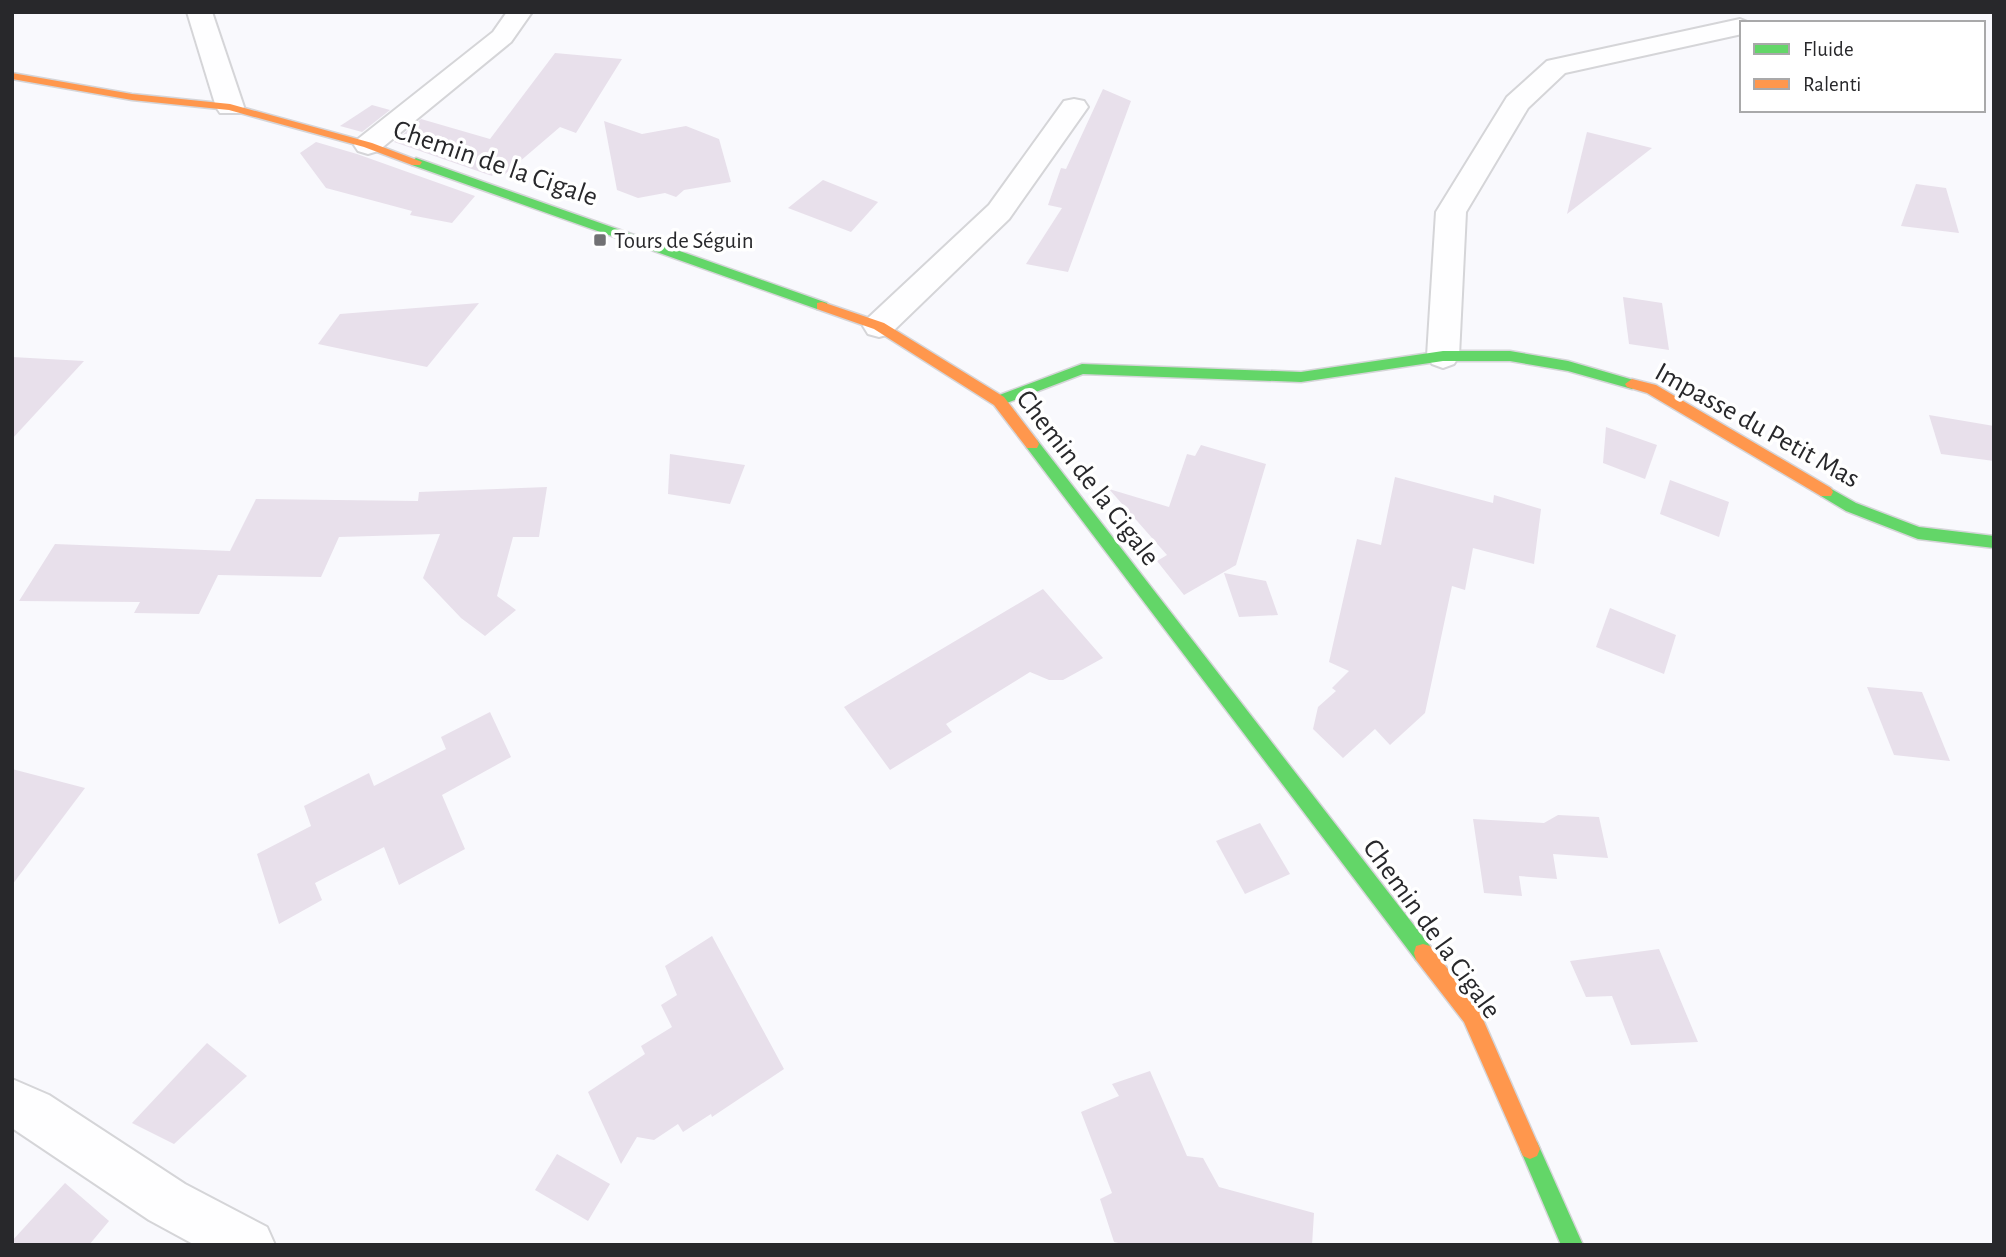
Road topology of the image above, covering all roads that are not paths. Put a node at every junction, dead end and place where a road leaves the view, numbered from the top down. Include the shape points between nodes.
1 (200, 12) edge
2 (520, 12) edge
3 (1740, 27) dead end
4 (12, 76) edge
5 (230, 107) junction
6 (1074, 107) dead end
7 (368, 145) junction
8 (879, 326) junction
9 (1443, 356) junction
10 (999, 401) junction
11 (1994, 542) edge
12 (12, 1103) edge
13 (249, 1245) edge
14 (1572, 1245) edge

1 - 5 street
2 - 7 street via 502,37
3 - 9 street via 1556,66 1517,103 1451,212
4 - 5 street, Chemin de la Cigale via 132,97
5 - 7 street, Chemin de la Cigale
6 - 8 street via 999,212
7 - 8 street, Chemin de la Cigale
8 - 10 street, Chemin de la Cigale
9 - 10 street, Impasse du Petit Mas via 1301,377 1082,369
9 - 11 street, Impasse du Petit Mas via 1510,356 1651,389 1851,507 1917,533
10 - 14 street, Chemin de la Cigale via 1471,1015
12 - 13 street via 167,1202

